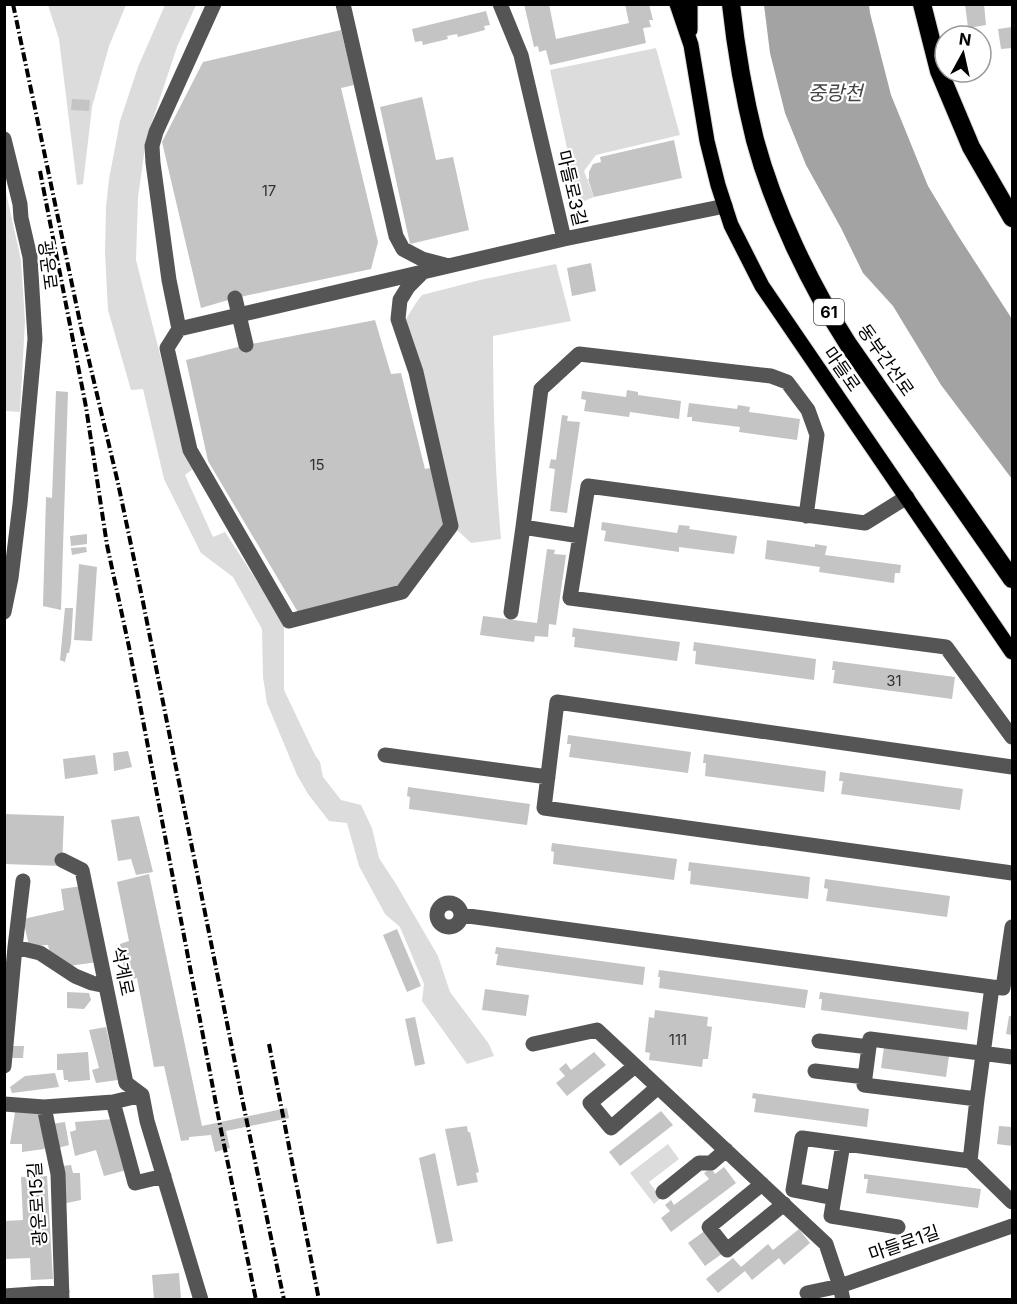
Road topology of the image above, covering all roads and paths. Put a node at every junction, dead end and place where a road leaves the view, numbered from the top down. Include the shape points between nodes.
1 (214, 4) edge
2 (343, 4) edge
3 (500, 4) edge
4 (677, 4) edge
5 (690, 4) edge
6 (731, 4) edge
7 (922, 4) edge
8 (691, 45) junction
9 (4, 139) edge
10 (725, 206) junction
11 (1012, 218) edge
12 (564, 239) junction
13 (448, 266) junction
14 (424, 271) junction
15 (235, 298) dead end
16 (398, 319) junction
17 (178, 329) junction
18 (246, 345) dead end
19 (430, 468) dead end
20 (907, 497) junction
21 (806, 516) junction
22 (523, 527) junction
23 (580, 536) junction
24 (1012, 579) edge
25 (4, 612) edge
26 (511, 612) dead end
27 (1012, 652) edge
28 (1012, 738) edge
29 (385, 755) dead end
30 (1012, 767) edge
31 (548, 777) junction
32 (62, 860) dead end
33 (1012, 873) edge
34 (23, 881) dead end
35 (461, 915) dead end
36 (1012, 927) edge
37 (15, 947) junction
38 (106, 986) junction
39 (1003, 988) edge
40 (819, 1041) dead end
41 (533, 1044) dead end
42 (869, 1047) junction
43 (983, 1054) junction
44 (1012, 1057) edge
45 (4, 1066) edge
46 (635, 1066) junction
47 (815, 1071) dead end
48 (865, 1077) junction
49 (658, 1087) junction
50 (142, 1095) junction
51 (977, 1099) junction
52 (113, 1102) junction
53 (4, 1104) edge
54 (44, 1107) junction
55 (843, 1144) junction
56 (726, 1150) junction
57 (970, 1161) junction
58 (164, 1176) junction
59 (762, 1184) junction
60 (663, 1191) dead end
61 (834, 1198) junction
62 (1012, 1202) edge
63 (784, 1204) junction
64 (1012, 1226) edge
65 (898, 1227) dead end
66 (807, 1293) dead end
67 (841, 1293) edge
68 (4, 1296) edge
69 (62, 1296) edge
70 (201, 1299) edge

1 - 17 street via 152,146
2 - 13 street via 396,236 404,249
3 - 12 street, 마들로3길 via 521,55
4 - 8 main road, 마들로
5 - 8 main road, 마들로
6 - 24 highway, 동부간선로 / 61 via 743,87 756,141 773,193 807,270 848,344
7 - 11 highway via 939,71 971,147
8 - 10 main road, 마들로 via 707,141
9 - 25 street, 광운로 via 30,257 35,339 20,504
10 - 12 street, 마들로3길
10 - 20 main road, 마들로 via 762,286
12 - 13 street
13 - 14 street
14 - 16 street via 400,300
14 - 17 street
15 - 18 street, bridge
16 - 17 street via 416,372 451,526 402,592 289,621 190,450 167,348
16 - 19 street
20 - 21 street via 864,523
20 - 27 main road, 마들로
21 - 22 street via 817,435 808,410 787,382 771,376 579,354 541,389
21 - 23 street via 588,486
22 - 23 street
22 - 26 street
23 - 28 street via 570,598 946,647
29 - 31 street
30 - 31 street via 557,702
31 - 33 street via 544,808
32 - 38 street, 석계로 via 84,867
34 - 37 street
35 - 39 street
36 - 39 street
37 - 38 street via 40,953 75,976
37 - 45 street
38 - 50 street, 석계로 via 126,1083
39 - 43 street
40 - 42 street
41 - 46 street via 597,1030
42 - 43 street via 870,1039
42 - 48 street
43 - 44 street
43 - 51 street
46 - 49 street
46 - 49 street via 590,1103 611,1128
47 - 48 street
48 - 51 street via 864,1085
49 - 56 street
50 - 52 street
50 - 58 street, 석계로
51 - 57 street
52 - 54 street
52 - 58 street via 135,1183
53 - 54 street
54 - 69 street, 광운로15길 via 58,1174
55 - 57 street
55 - 61 street
55 - 61 street via 802,1138 793,1190
56 - 59 street
56 - 60 street via 711,1164 699,1163
57 - 62 street
58 - 70 street, 석계로
59 - 63 street
59 - 63 street via 709,1227 727,1250
61 - 65 street via 831,1216
63 - 67 street via 826,1244
64 - 67 street, 마들로1길
66 - 67 street, 마들로1길
68 - 69 street

